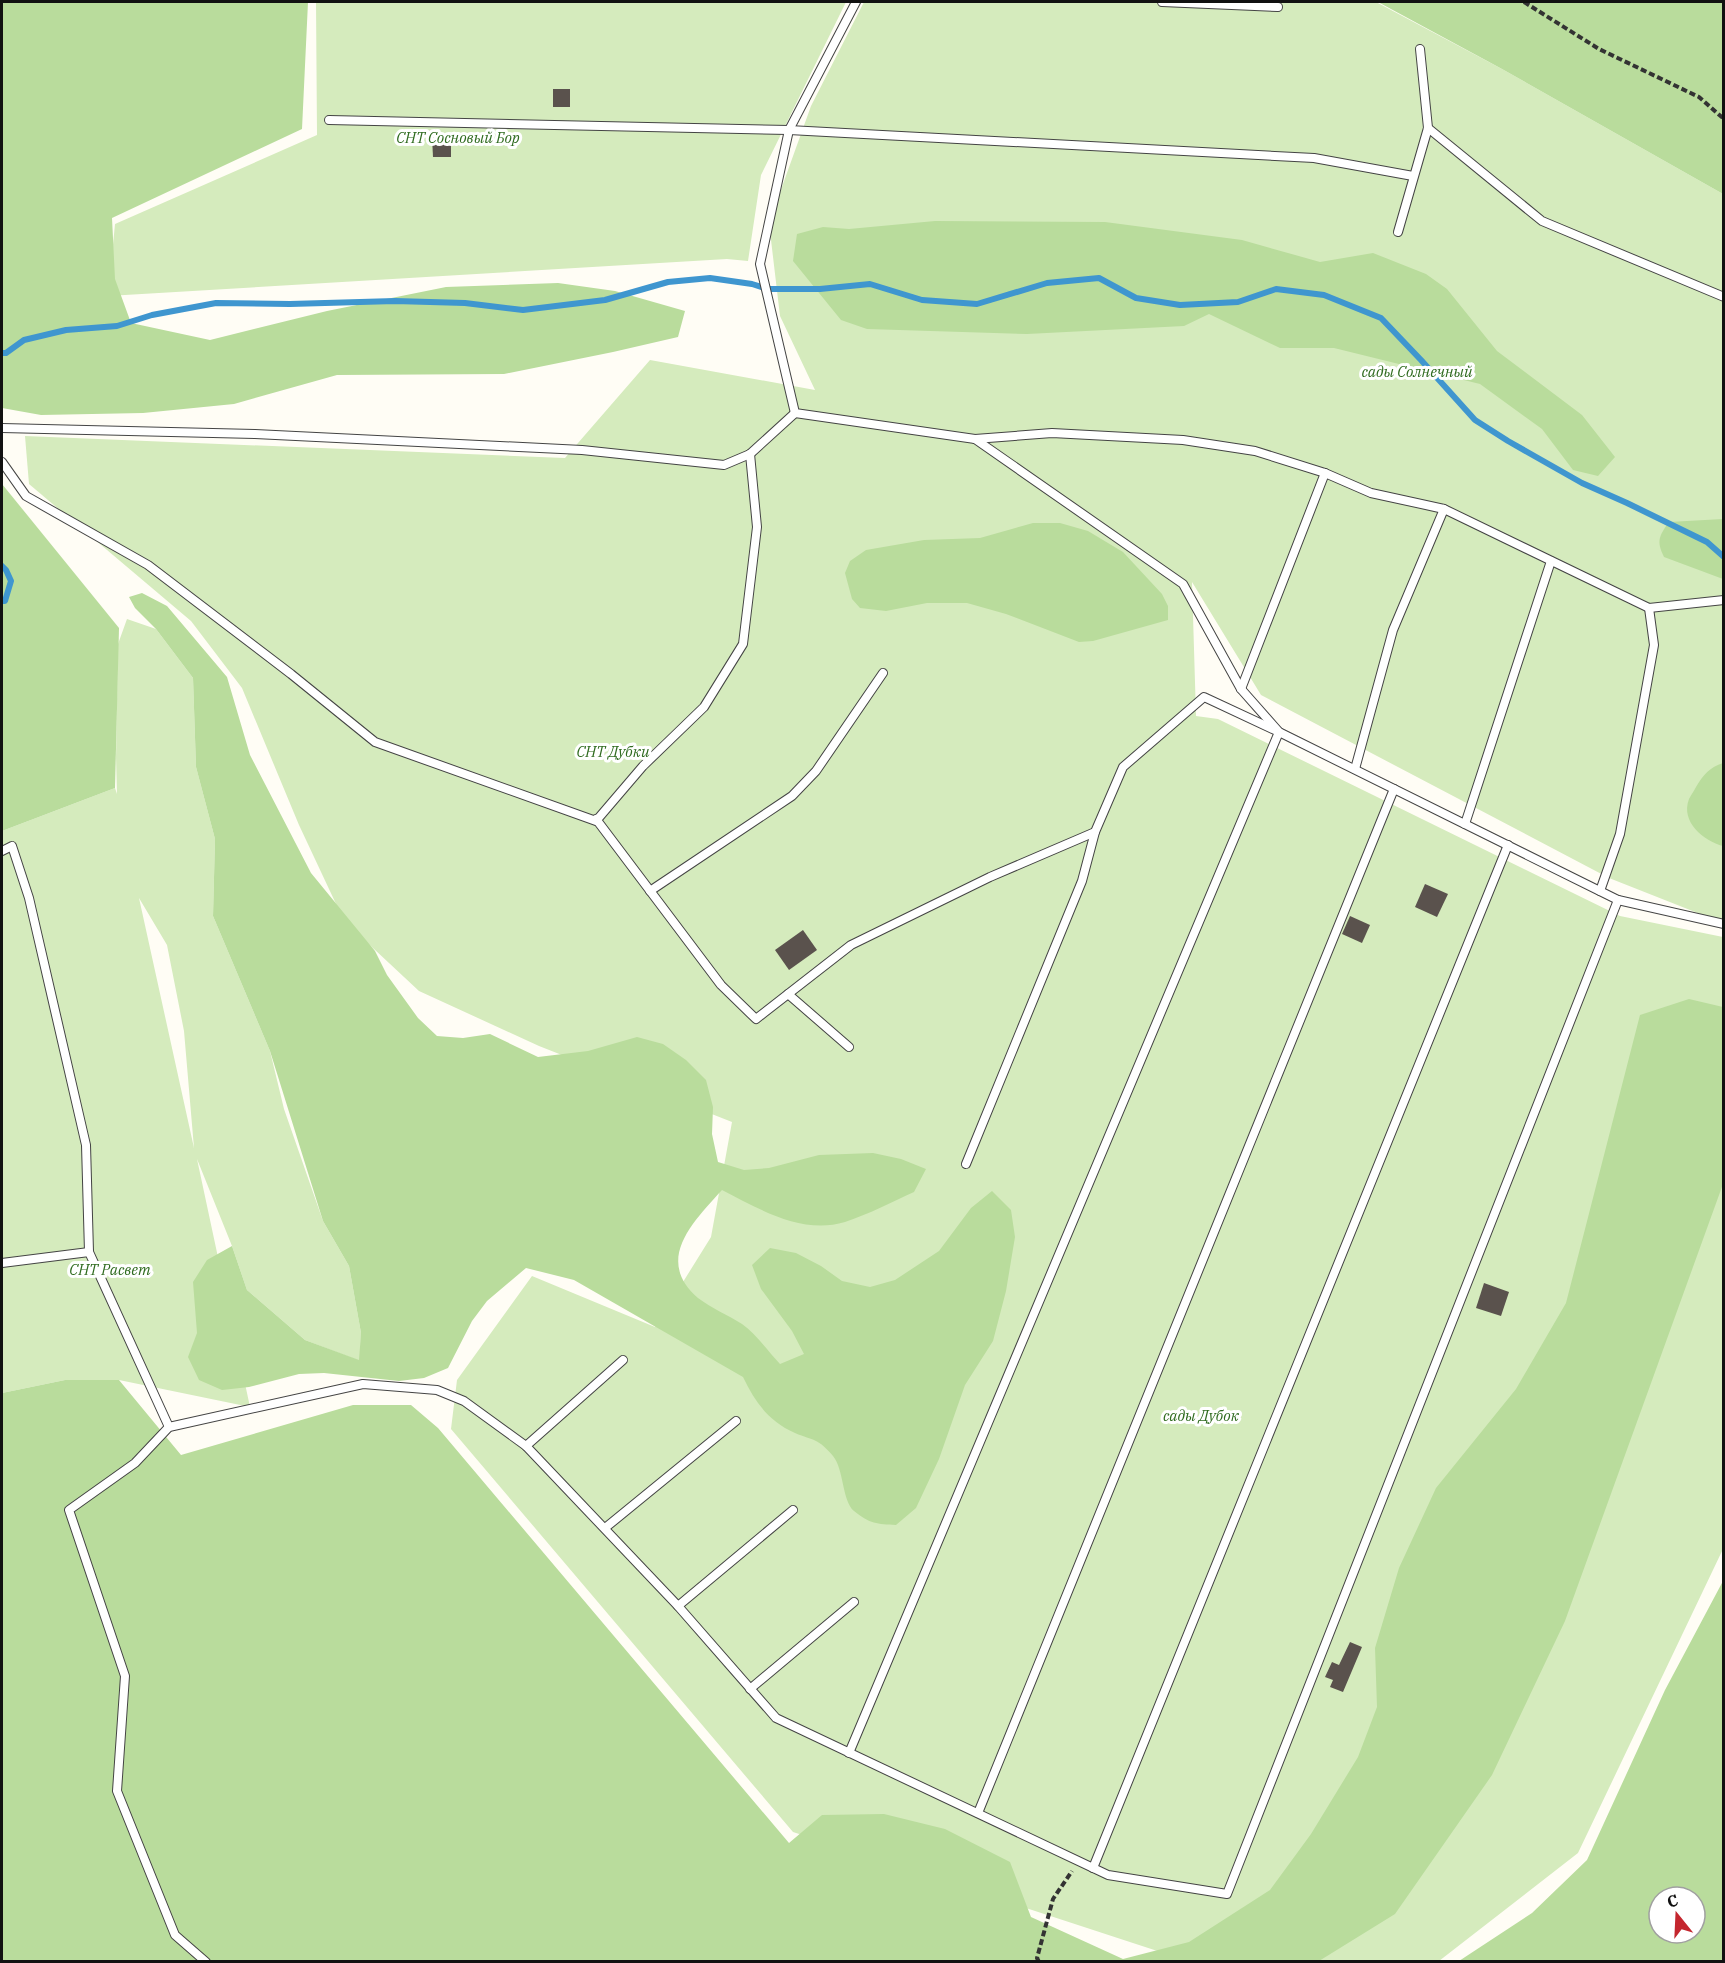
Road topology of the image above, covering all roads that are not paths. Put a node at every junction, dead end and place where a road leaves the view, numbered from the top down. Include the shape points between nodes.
1 (856, 2) edge
2 (1162, 2) edge
3 (1278, 7) dead end
4 (1420, 49) dead end
5 (329, 120) dead end
6 (1428, 128) junction
7 (789, 130) junction
8 (1413, 176) junction
9 (1398, 232) dead end
10 (1724, 297) edge
11 (795, 413) junction
12 (2, 428) edge
13 (975, 440) junction
14 (750, 454) junction
15 (2, 462) edge
16 (1325, 474) junction
17 (1444, 509) junction
18 (1551, 561) junction
19 (1724, 600) edge
20 (1649, 608) junction
21 (883, 673) dead end
22 (1241, 689) junction
23 (1279, 732) junction
24 (1355, 769) junction
25 (1394, 789) junction
26 (596, 819) junction
27 (1465, 824) junction
28 (1095, 832) junction
29 (1508, 845) junction
30 (2, 850) edge
31 (650, 891) junction
32 (1600, 891) junction
33 (1618, 900) junction
34 (1724, 924) edge
35 (788, 994) junction
36 (849, 1047) dead end
37 (966, 1164) dead end
38 (89, 1252) junction
39 (2, 1263) edge
40 (623, 1360) dead end
41 (736, 1421) dead end
42 (170, 1427) junction
43 (526, 1446) junction
44 (793, 1510) dead end
45 (604, 1528) junction
46 (854, 1602) dead end
47 (678, 1606) junction
48 (750, 1689) junction
49 (849, 1753) junction
50 (978, 1814) junction
51 (1093, 1868) junction
52 (206, 1962) edge

1 - 7 lane
2 - 3 lane
4 - 6 lane
5 - 7 lane
6 - 8 lane
6 - 10 lane via 1542,221
7 - 8 lane via 1314,158
7 - 11 lane via 760,264
8 - 9 lane
11 - 13 lane
11 - 14 lane
12 - 14 lane via 255,434 582,450 724,465
13 - 16 lane via 1052,433 1183,440 1255,451
13 - 22 lane via 1183,584
14 - 26 lane via 757,527 743,644 704,707
15 - 26 lane via 26,496 148,565 375,742
16 - 17 lane via 1371,493
16 - 22 lane
17 - 18 lane
17 - 24 lane via 1393,630
18 - 20 lane
18 - 27 lane
19 - 20 lane
20 - 32 lane via 1654,645 1620,834
21 - 31 lane via 816,771 792,796
22 - 23 lane
23 - 24 lane
23 - 28 lane via 1204,697 1124,767
23 - 49 lane
24 - 25 lane
25 - 27 lane
25 - 50 lane
26 - 31 lane
27 - 29 lane
28 - 35 lane via 851,945
28 - 37 lane via 1082,881
29 - 32 lane
29 - 51 lane
30 - 38 lane via 12,846 29,898 86,1146
31 - 35 lane via 721,985 756,1019
32 - 33 lane
33 - 34 lane
33 - 51 lane via 1227,1894 1108,1875
35 - 36 lane
38 - 39 lane
38 - 42 lane
40 - 43 lane
41 - 45 lane
42 - 43 lane via 363,1384 437,1390 464,1401
42 - 52 lane via 135,1463 69,1510 125,1676 117,1791 175,1935
43 - 45 lane
44 - 47 lane
45 - 47 lane
46 - 48 lane
47 - 48 lane
48 - 49 lane via 776,1718
49 - 50 lane
50 - 51 lane

